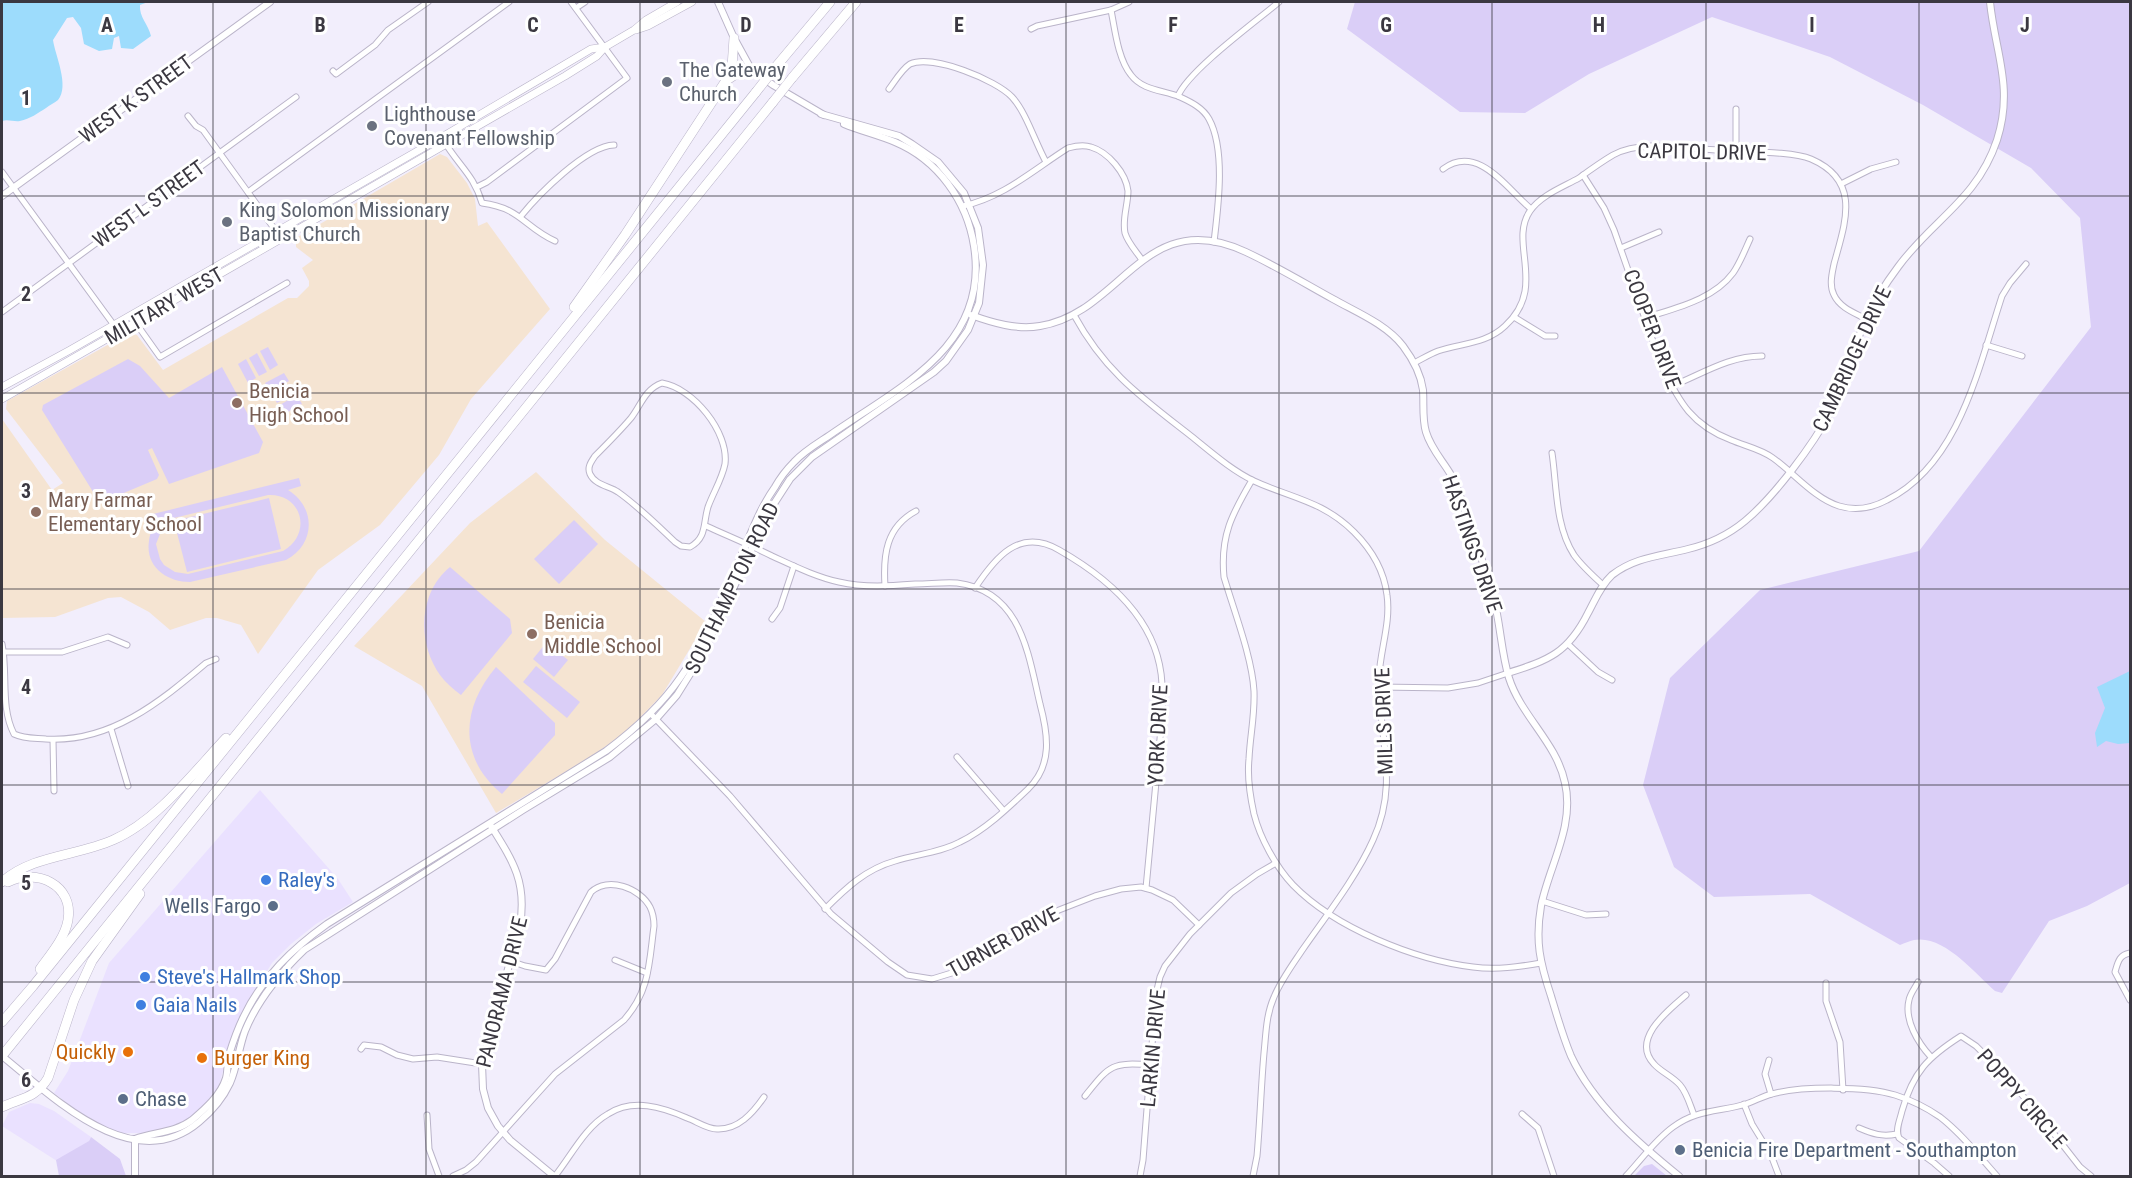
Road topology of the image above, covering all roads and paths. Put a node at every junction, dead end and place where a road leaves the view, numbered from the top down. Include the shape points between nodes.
1 (270, 2) edge
2 (428, 2) edge
3 (509, 2) edge
4 (571, 2) edge
5 (585, 2) edge
6 (677, 2) edge
7 (692, 2) edge
8 (718, 2) edge
9 (830, 2) edge
10 (856, 2) edge
11 (1129, 2) edge
12 (1279, 2) edge
13 (1990, 2) edge
14 (576, 8) junction
15 (1111, 10) junction
16 (1031, 29) dead end
17 (634, 30) junction
18 (734, 38) junction
19 (605, 47) junction
20 (751, 69) junction
21 (333, 71) dead end
22 (725, 82) junction
23 (889, 89) dead end
24 (1178, 96) junction
25 (296, 97) dead end
26 (1736, 109) dead end
27 (188, 116) dead end
28 (442, 137) junction
29 (447, 145) junction
30 (614, 145) dead end
31 (1736, 151) junction
32 (220, 153) junction
33 (1046, 162) junction
34 (1896, 162) dead end
35 (1443, 169) dead end
36 (2, 172) edge
37 (1583, 175) junction
38 (1841, 184) junction
39 (477, 187) junction
40 (13, 188) junction
41 (248, 192) junction
42 (2, 196) edge
43 (966, 205) junction
44 (1531, 209) junction
45 (521, 216) junction
46 (276, 231) junction
47 (1659, 232) dead end
48 (281, 238) junction
49 (1750, 239) dead end
50 (555, 241) dead end
51 (1214, 242) junction
52 (1621, 248) junction
53 (1142, 260) junction
54 (68, 263) junction
55 (2026, 264) dead end
56 (287, 283) dead end
57 (2, 312) edge
58 (972, 315) junction
59 (1074, 315) junction
60 (1514, 317) junction
61 (1645, 318) junction
62 (133, 319) junction
63 (1866, 319) junction
64 (113, 325) junction
65 (118, 332) junction
66 (1555, 336) dead end
67 (1986, 345) junction
68 (1762, 356) dead end
69 (2022, 356) dead end
70 (1414, 363) junction
71 (534, 366) junction
72 (1672, 386) junction
73 (2, 387) edge
74 (2, 399) edge
75 (1552, 453) dead end
76 (1789, 471) junction
77 (1252, 480) junction
78 (916, 511) dead end
79 (705, 526) junction
80 (749, 545) junction
81 (794, 566) junction
82 (1603, 585) junction
83 (885, 586) junction
84 (975, 588) junction
85 (772, 619) dead end
86 (2, 644) edge
87 (1568, 644) junction
88 (127, 645) dead end
89 (2, 652) edge
90 (216, 659) dead end
91 (1508, 673) junction
92 (1612, 680) dead end
93 (1380, 687) junction
94 (3, 701) edge
95 (258, 707) junction
96 (653, 716) junction
97 (111, 729) junction
98 (53, 740) junction
99 (957, 757) dead end
100 (128, 786) dead end
101 (54, 791) dead end
102 (1003, 810) junction
103 (491, 826) junction
104 (175, 840) junction
105 (1276, 863) junction
106 (2, 885) edge
107 (1146, 888) junction
108 (1542, 901) junction
109 (825, 909) junction
110 (1329, 912) junction
111 (1606, 914) dead end
112 (1199, 925) junction
113 (2130, 953) edge
114 (615, 960) dead end
115 (510, 961) junction
116 (1541, 963) junction
117 (647, 973) junction
118 (1918, 982) dead end
119 (1826, 983) dead end
120 (24, 995) junction
121 (1686, 995) dead end
122 (2130, 1000) edge
123 (2, 1022) edge
124 (361, 1049) dead end
125 (2, 1056) edge
126 (1931, 1057) junction
127 (1769, 1060) dead end
128 (482, 1064) junction
129 (1152, 1065) junction
130 (42, 1088) junction
131 (1843, 1090) junction
132 (1771, 1094) junction
133 (1085, 1096) dead end
134 (764, 1097) dead end
135 (1905, 1099) junction
136 (1744, 1104) junction
137 (2, 1107) edge
138 (1522, 1114) dead end
139 (427, 1115) dead end
140 (1694, 1115) junction
141 (1859, 1128) dead end
142 (503, 1132) junction
143 (1897, 1134) junction
144 (135, 1139) junction
145 (1648, 1151) junction
146 (135, 1176) edge
147 (439, 1176) edge
148 (453, 1176) edge
149 (554, 1176) edge
150 (1140, 1176) edge
151 (1253, 1176) edge
152 (1554, 1176) edge
153 (1626, 1176) edge
154 (1679, 1176) edge
155 (1779, 1176) edge
156 (1949, 1176) edge
157 (1997, 1176) edge
158 (2091, 1176) edge

1 - 40 street, WEST K STREET
2 - 21 street via 336,75
3 - 41 street
4 - 14 street
5 - 14 street
6 - 17 main road, MILITARY WEST
7 - 17 main road, MILITARY WEST
8 - 18 street, SOUTHAMPTON ROAD
9 - 71 highway, bridge
10 - 104 highway, bridge
11 - 15 street
12 - 24 street via 1213,57
13 - 63 street, CAMBRIDGE DRIVE via 2005,80 2005,103 1996,142 1971,190 1899,266
14 - 19 street
15 - 16 street
15 - 24 street via 1118,44 1132,78
17 - 19 main road, MILITARY WEST
18 - 20 street, SOUTHAMPTON ROAD
18 - 22 highway via 732,67
19 - 28 main road, MILITARY WEST via 591,49
19 - 29 main road, MILITARY WEST via 597,56
19 - 39 street via 627,78
20 - 22 highway
20 - 43 street, SOUTHAMPTON ROAD via 821,114 899,136 912,144 951,175
22 - 71 highway
23 - 33 street via 908,65 918,62 936,63 993,82 1017,104
24 - 51 street via 1204,113 1216,141 1220,175
25 - 32 street, WEST L STREET
26 - 31 street
27 - 32 street
28 - 29 street
28 - 46 main road, MILITARY WEST
29 - 39 street
29 - 48 main road, MILITARY WEST
30 - 45 street via 604,145 577,163 544,189
31 - 37 street, CAPITOL DRIVE via 1631,149 1618,152
31 - 38 street, CAPITOL DRIVE via 1810,159 1828,169
32 - 41 street
32 - 54 street, WEST L STREET
33 - 43 street via 1012,187
33 - 53 street via 1068,148 1084,146 1115,165 1127,186 1125,233
34 - 38 street
35 - 44 street via 1464,161 1487,168
36 - 40 street
37 - 44 street, CAPITOL DRIVE
37 - 52 street, COOPER DRIVE via 1604,208
38 - 63 street via 1846,223 1832,287 1840,304
39 - 45 street via 482,203
40 - 42 street, WEST K STREET
40 - 54 street
41 - 46 street
43 - 58 street, SOUTHAMPTON ROAD via 978,228 983,265
44 - 60 street via 1524,238 1527,284
45 - 50 street
46 - 48 street
46 - 62 main road, MILITARY WEST
47 - 52 street
48 - 62 main road, MILITARY WEST
49 - 61 street via 1735,271 1717,290
51 - 53 street, HASTINGS DRIVE via 1193,240 1173,244
51 - 70 street, HASTINGS DRIVE via 1244,251 1380,326 1403,346
52 - 61 street, COOPER DRIVE
53 - 59 street, HASTINGS DRIVE
54 - 57 street, WEST L STREET
54 - 64 street
55 - 67 street, COOPER DRIVE via 2002,296
56 - 62 street via 160,357
58 - 59 street, HASTINGS DRIVE via 1010,326 1038,327
58 - 80 street, SOUTHAMPTON ROAD via 958,345 934,372 799,468
59 - 77 street, MILLS DRIVE via 1087,338 1126,385
60 - 66 street via 1545,336
60 - 70 street via 1496,334 1438,351
61 - 72 street, COOPER DRIVE
62 - 64 main road, MILITARY WEST
62 - 65 main road, MILITARY WEST
63 - 76 street, CAMBRIDGE DRIVE via 1831,410
64 - 65 street
64 - 73 main road, MILITARY WEST
65 - 74 main road, MILITARY WEST
67 - 69 street
67 - 76 street, COOPER DRIVE via 1950,436 1933,464 1907,489 1875,506 1841,507
68 - 72 street via 1731,360
70 - 91 street, HASTINGS DRIVE via 1423,389 1426,433 1455,484 1468,520 1492,592
71 - 95 highway
72 - 76 street, COOPER DRIVE via 1698,422 1720,436 1767,454
75 - 82 street via 1569,545
76 - 82 street, CAMBRIDGE DRIVE via 1759,508 1731,532 1703,545 1641,559
77 - 93 street, MILLS DRIVE via 1320,507 1352,530 1377,561 1388,598
77 - 105 street via 1225,536 1223,562 1252,676 1250,790 1259,829
78 - 83 street via 901,521 887,543
79 - 79 street via 694,544 681,546 591,474 590,464 595,456 647,393 662,383 688,395 722,440 725,463
79 - 80 street
80 - 81 street
80 - 96 street, SOUTHAMPTON ROAD via 688,666
81 - 83 street via 840,582
81 - 85 street via 780,608
82 - 87 street, CAMBRIDGE DRIVE
83 - 84 street via 947,583
84 - 102 street via 997,600 1020,630 1047,731 1046,758 1039,774
84 - 107 street, YORK DRIVE via 1005,551 1025,544 1046,544 1105,580 1132,607 1145,627 1155,648 1162,683
86 - 89 street
87 - 91 street, CAMBRIDGE DRIVE via 1546,660
87 - 92 street
88 - 89 street via 108,637 62,652
89 - 94 street
90 - 97 street via 150,708
91 - 93 street, CAMBRIDGE DRIVE via 1460,687
91 - 108 street, HASTINGS DRIVE via 1519,702 1555,756 1566,783 1564,827
93 - 110 street, MILLS DRIVE via 1388,770 1382,813 1367,853
94 - 98 street via 14,734
95 - 106 highway via 152,814 127,833 94,847 32,864 9,876
95 - 120 highway
96 - 103 street, SOUTHAMPTON ROAD via 606,752
96 - 109 street, TURNER DRIVE via 730,796
97 - 98 street
97 - 100 street
98 - 101 street
99 - 102 street
102 - 109 street via 960,843 893,861 866,873
103 - 115 street, PANORAMA DRIVE via 513,862 523,894
103 - 144 street, SOUTHAMPTON ROAD via 299,944 253,1000 229,1055 227,1077 213,1101 179,1127
104 - 125 highway
104 - 130 highway via 92,961
105 - 110 street via 1293,885
105 - 112 street, LARKIN DRIVE via 1231,892
106 - 120 highway via 26,876 45,879 61,892 68,908 66,929
107 - 109 street, TURNER DRIVE via 1103,894 1041,917 955,972 932,979 917,978 897,969
107 - 112 street, TURNER DRIVE via 1173,900
108 - 111 street via 1586,915
108 - 116 street, HASTINGS DRIVE via 1537,937
110 - 116 street via 1367,935 1454,964 1502,968
110 - 151 street, MILLS DRIVE via 1290,969 1271,1006
112 - 129 street, LARKIN DRIVE via 1171,956 1160,977
113 - 122 street via 2119,960 2115,972
114 - 117 street
115 - 117 street via 546,970 591,892 614,884 639,895 653,916
115 - 128 street, PANORAMA DRIVE
116 - 145 street, HASTINGS DRIVE via 1571,1055 1583,1077 1606,1108
117 - 142 street via 643,994 624,1020 555,1074
118 - 126 street via 1909,1000 1909,1011 1914,1033
119 - 131 street via 1826,1001 1840,1042
120 - 123 highway
121 - 140 street via 1658,1021 1647,1046 1654,1064 1679,1084
124 - 128 street via 364,1045 375,1045 412,1059 438,1057
125 - 130 street, SOUTHAMPTON ROAD
126 - 135 street, POPPY CIRCLE via 1917,1073
126 - 158 street, POPPY CIRCLE via 1963,1036 1991,1061
127 - 132 street via 1765,1074
128 - 142 street, PANORAMA DRIVE via 488,1108
129 - 133 street via 1112,1066
129 - 150 street, LARKIN DRIVE
130 - 137 highway
130 - 144 street, SOUTHAMPTON ROAD via 87,1123
131 - 132 street
131 - 135 street via 1876,1091
132 - 136 street
134 - 149 street via 740,1123 714,1130 648,1105 610,1112 597,1121
135 - 143 street, POPPY CIRCLE
135 - 157 street via 1961,1134
136 - 140 street
136 - 155 street
138 - 152 street via 1538,1128
139 - 147 street via 429,1149
140 - 145 street via 1673,1127
141 - 143 street via 1876,1135
142 - 148 street via 476,1162
142 - 149 street, PANORAMA DRIVE
143 - 156 street
144 - 146 street
145 - 153 street
145 - 154 street, HASTINGS DRIVE

